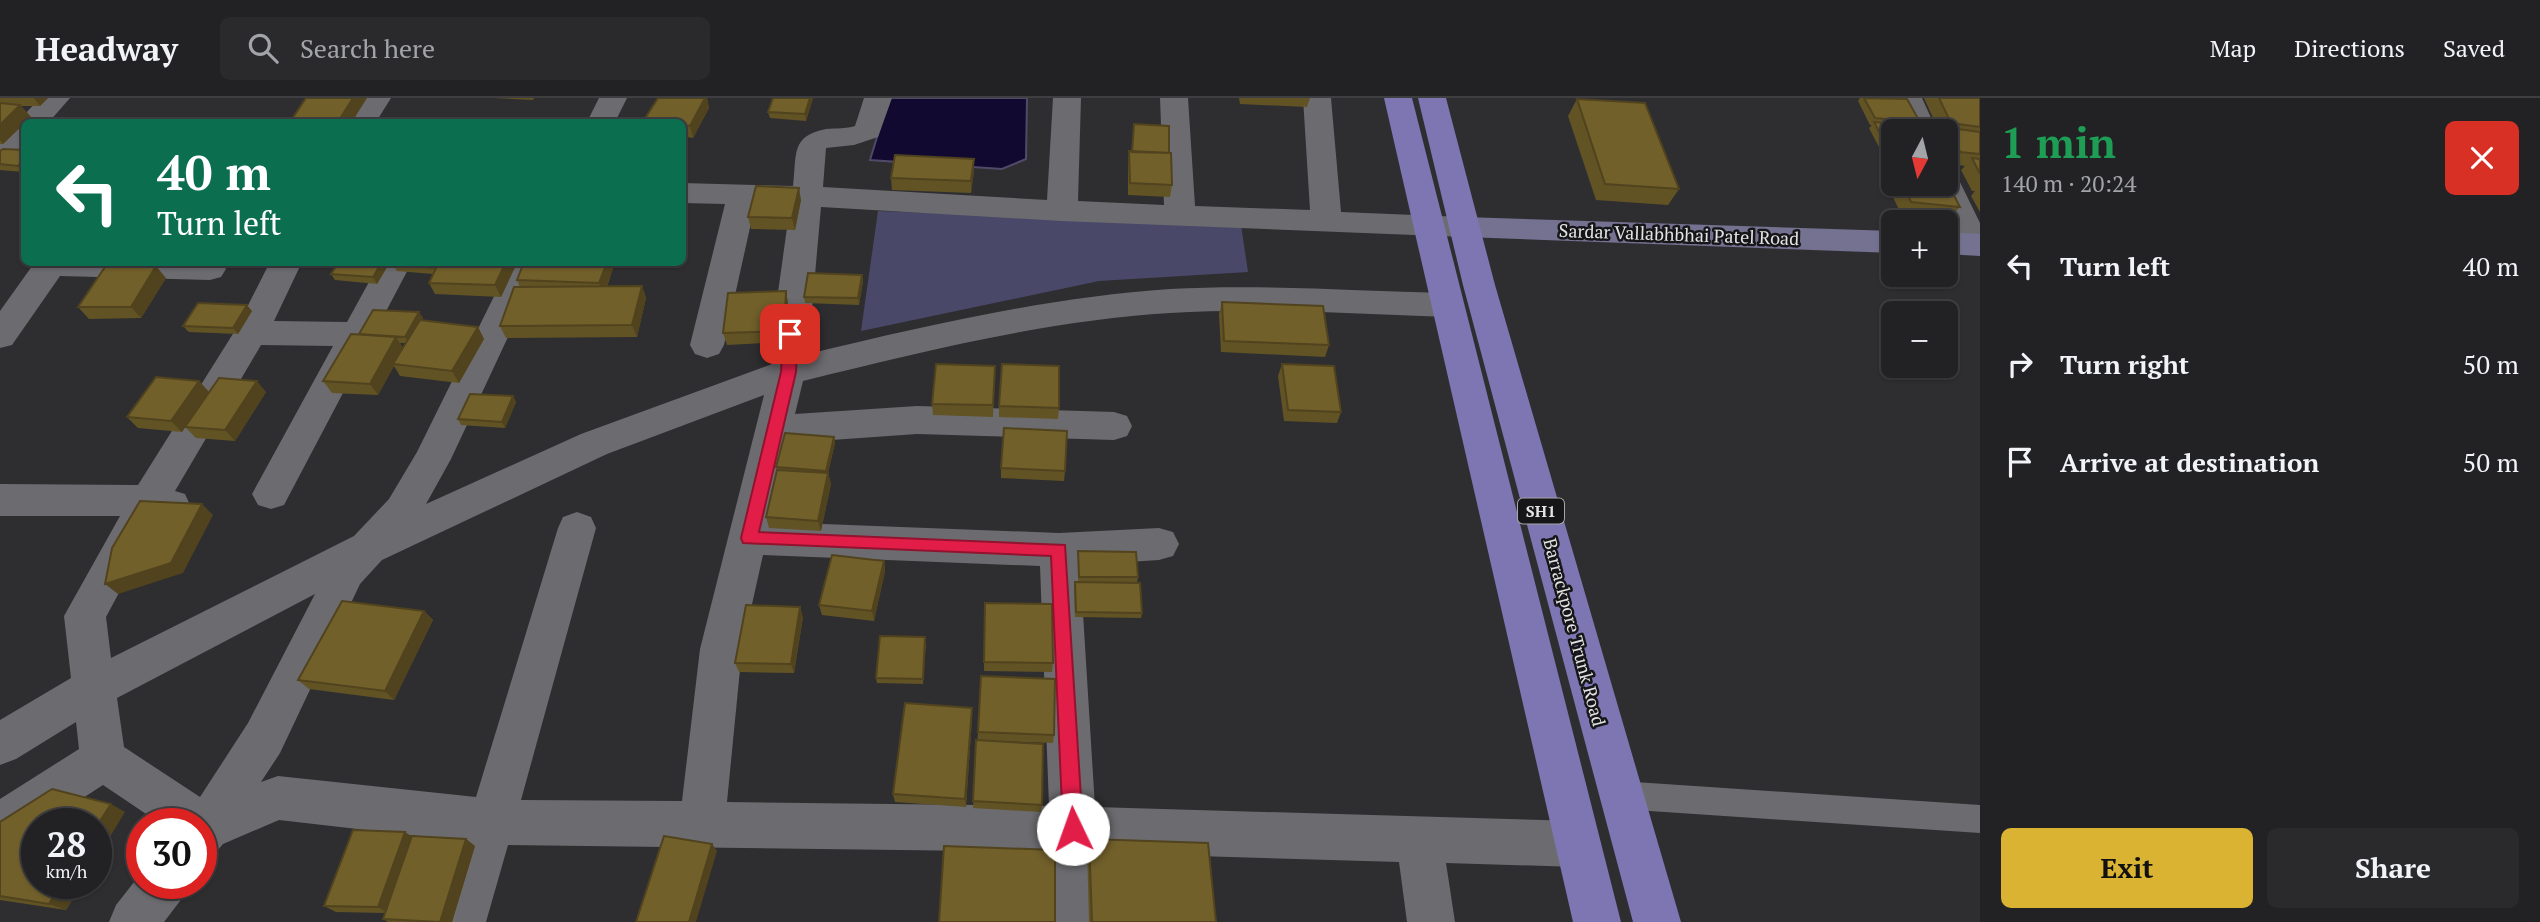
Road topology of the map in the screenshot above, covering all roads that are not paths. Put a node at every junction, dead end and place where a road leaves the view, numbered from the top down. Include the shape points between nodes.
1 (377, 98) edge
2 (613, 98) edge
3 (878, 98) edge
4 (1067, 98) edge
5 (1174, 98) edge
6 (1317, 98) edge
7 (1398, 98) edge
8 (1432, 98) edge
9 (1908, 98) edge
10 (364, 119) edge
11 (602, 119) edge
12 (1918, 119) edge
13 (21, 133) edge
14 (21, 150) edge
15 (686, 193) edge
16 (742, 195) junction
17 (808, 196) junction
18 (1950, 196) edge
19 (1062, 211) junction
20 (1180, 214) junction
21 (1326, 221) junction
22 (1446, 226) junction
23 (1881, 242) edge
24 (1967, 244) edge
25 (51, 266) edge
26 (105, 266) edge
27 (284, 266) edge
28 (394, 266) edge
29 (525, 266) edge
30 (210, 270) dead end
31 (1447, 305) junction
32 (251, 333) junction
33 (355, 334) junction
34 (0, 336) edge
35 (708, 345) dead end
36 (788, 372) junction
37 (1114, 426) dead end
38 (775, 430) junction
39 (271, 494) dead end
40 (0, 500) edge
41 (149, 501) junction
42 (201, 510) edge
43 (577, 528) dead end
44 (749, 538) junction
45 (1159, 544) dead end
46 (370, 547) junction
47 (1059, 550) junction
48 (94, 688) junction
49 (0, 744) edge
50 (103, 759) junction
51 (1620, 795) junction
52 (171, 808) edge
53 (217, 812) edge
54 (1980, 819) edge
55 (492, 822) junction
56 (702, 825) junction
57 (0, 826) edge
58 (217, 826) edge
59 (1073, 829) junction
60 (1419, 840) junction
61 (1578, 844) junction
62 (151, 899) edge
63 (133, 922) edge
64 (462, 922) edge
65 (1074, 922) edge
66 (1431, 922) edge
67 (1597, 922) edge
68 (1657, 922) edge

1 - 10 street
2 - 11 street
3 - 17 street via 868,131 853,137 821,138 812,144
4 - 19 street
5 - 20 street
6 - 21 street
7 - 22 main road, Barrackpore Trunk Road / SH1
8 - 22 main road, Barrackpore Trunk Road / SH1
9 - 12 street
13 - 14 street via 9,149
15 - 16 street
16 - 17 street
16 - 35 street
17 - 19 street
17 - 36 street
18 - 24 street
19 - 20 street
20 - 21 street
21 - 22 street
22 - 23 street, Sardar Vallabhbhai Patel Road
22 - 31 main road, Barrackpore Trunk Road / SH1
22 - 51 main road, Barrackpore Trunk Road / SH1
25 - 34 street
26 - 30 street
27 - 32 street
28 - 33 street
29 - 46 street via 432,459 403,510
31 - 36 street via 1168,301 1082,311 910,342
31 - 61 main road, Barrackpore Trunk Road / SH1
32 - 33 street
32 - 41 street
33 - 39 street
36 - 38 street
36 - 46 street via 594,444
37 - 38 street via 917,420
38 - 44 street
40 - 41 street
41 - 42 street
41 - 48 street via 85,616
43 - 55 street
44 - 47 street
44 - 56 street via 720,649
45 - 47 street
46 - 48 street
46 - 53 street via 346,572 264,738
47 - 59 street
48 - 49 street
48 - 50 street
50 - 52 street
50 - 57 street
51 - 54 lane
51 - 68 main road, Barrackpore Trunk Road / SH1
55 - 56 street
55 - 58 street via 278,798
55 - 64 street
56 - 59 street
59 - 60 street
59 - 65 street
60 - 61 street
60 - 66 street
61 - 67 main road, Barrackpore Trunk Road / SH1
62 - 63 street

